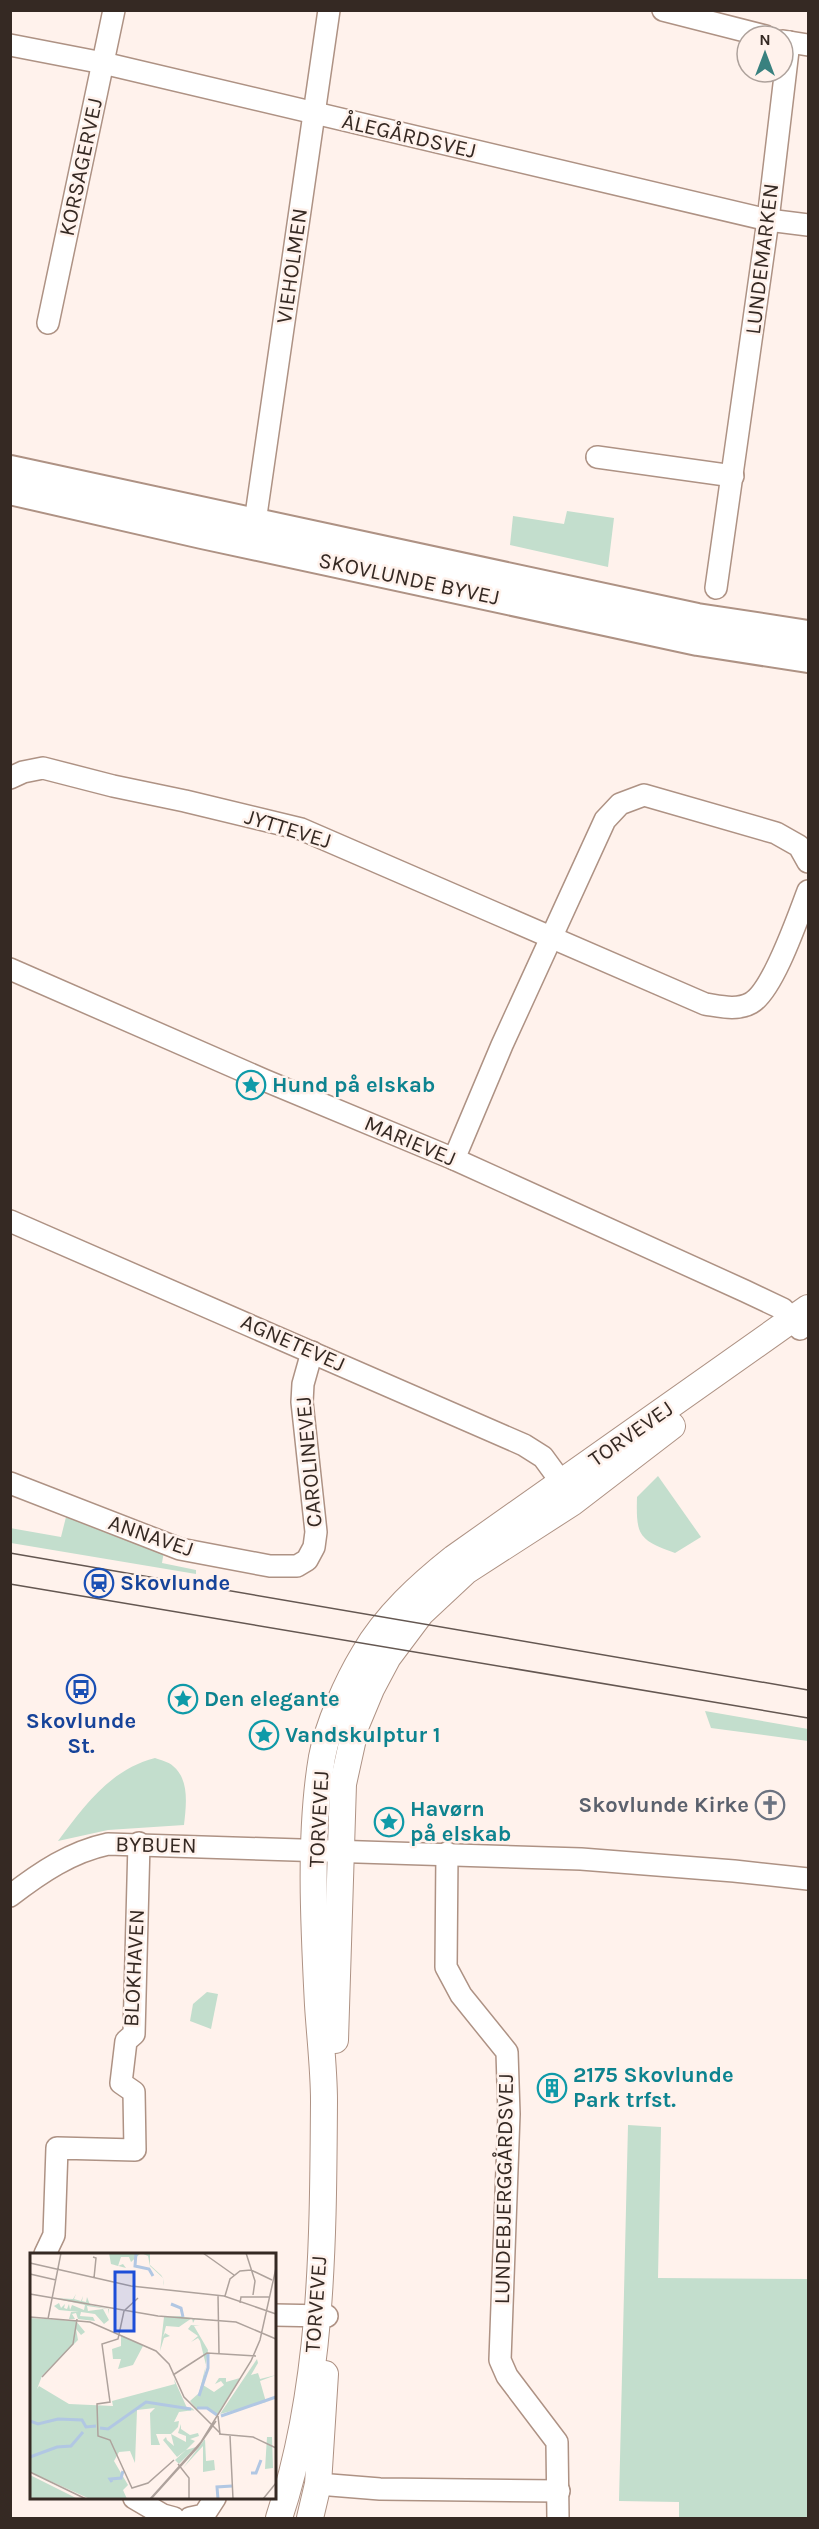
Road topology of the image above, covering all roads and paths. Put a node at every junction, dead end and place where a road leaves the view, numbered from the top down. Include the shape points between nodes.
1 (114, 10) edge
2 (329, 10) edge
3 (663, 10) edge
4 (735, 28) edge
5 (10, 45) edge
6 (103, 63) junction
7 (787, 84) edge
8 (314, 114) junction
9 (768, 220) junction
10 (808, 225) edge
11 (48, 323) dead end
12 (597, 457) dead end
13 (10, 470) edge
14 (733, 476) junction
15 (10, 490) edge
16 (255, 522) junction
17 (716, 588) dead end
18 (808, 635) edge
19 (808, 658) edge
20 (10, 778) edge
21 (808, 862) edge
22 (808, 891) edge
23 (552, 938) junction
24 (10, 969) edge
25 (454, 1159) junction
26 (10, 1221) edge
27 (802, 1320) edge
28 (312, 1352) junction
29 (10, 1483) edge
30 (562, 1483) junction
31 (297, 1566) joint
32 (139, 1843) junction
33 (315, 1852) junction
34 (340, 1853) junction
35 (447, 1853) junction
36 (808, 1879) edge
37 (10, 1896) edge
38 (45, 2253) edge
39 (276, 2315) edge
40 (322, 2316) junction
41 (318, 2484) junction
42 (559, 2491) junction
43 (136, 2499) edge
44 (215, 2499) edge
45 (174, 2518) edge
46 (190, 2518) edge
47 (279, 2518) edge
48 (310, 2518) edge
49 (558, 2518) edge

1 - 6 street, KORSAGERVEJ
2 - 8 street, VIEHOLMEN
3 - 4 street
5 - 6 street, ÅLEGÅRDSVEJ
6 - 8 street, ÅLEGÅRDSVEJ
6 - 11 street, KORSAGERVEJ
7 - 9 street, LUNDEMARKEN
8 - 9 street, ÅLEGÅRDSVEJ
8 - 16 street, VIEHOLMEN
9 - 10 street, ÅLEGÅRDSVEJ
9 - 14 street, LUNDEMARKEN
12 - 14 street
13 - 16 main road, SKOVLUNDE BYVEJ
14 - 17 street, LUNDEMARKEN
15 - 19 main road, SKOVLUNDE BYVEJ via 698,641
16 - 18 main road, SKOVLUNDE BYVEJ via 698,618
20 - 23 street, JYTTEVEJ via 43,768 302,829
21 - 23 street via 799,846 776,833 644,795 620,804 605,820
22 - 23 street, JYTTEVEJ via 768,986 751,1003 732,1008 705,1005
23 - 25 street
24 - 25 street, MARIEVEJ
25 - 27 street, MARIEVEJ
26 - 28 street, AGNETEVEJ
27 - 30 street, TORVEVEJ
27 - 34 street, TORVEVEJ via 573,1502 466,1571 421,1612 388,1657 356,1725 343,1784
28 - 30 street, AGNETEVEJ via 524,1445 543,1457
28 - 31 street, CAROLINEVEJ via 302,1402 316,1532 307,1560
29 - 31 street, ANNAVEJ via 180,1549 270,1566
30 - 33 street, TORVEVEJ via 422,1584 364,1652 336,1714 323,1755
32 - 33 street, BYBUEN
32 - 37 street, BYBUEN via 88,1848 54,1864
32 - 38 street, BLOKHAVEN via 134,2034 126,2041 121,2083 134,2092 135,2150 57,2148 54,2235
33 - 34 street
33 - 40 street, TORVEVEJ via 324,2099
34 - 35 street
34 - 40 street, TORVEVEJ
35 - 36 street via 581,1859
35 - 42 street, LUNDEBJERGGÅRDSVEJ via 446,1967 461,1995 507,2052 509,2114 500,2360 507,2376 557,2442
39 - 40 street
40 - 41 street, TORVEVEJ via 325,2402
40 - 47 street, TORVEVEJ via 302,2432
41 - 42 street
41 - 48 street, TORVEVEJ
42 - 49 street, LUNDEBJERGGÅRDSVEJ
43 - 45 street
44 - 46 street via 204,2515

